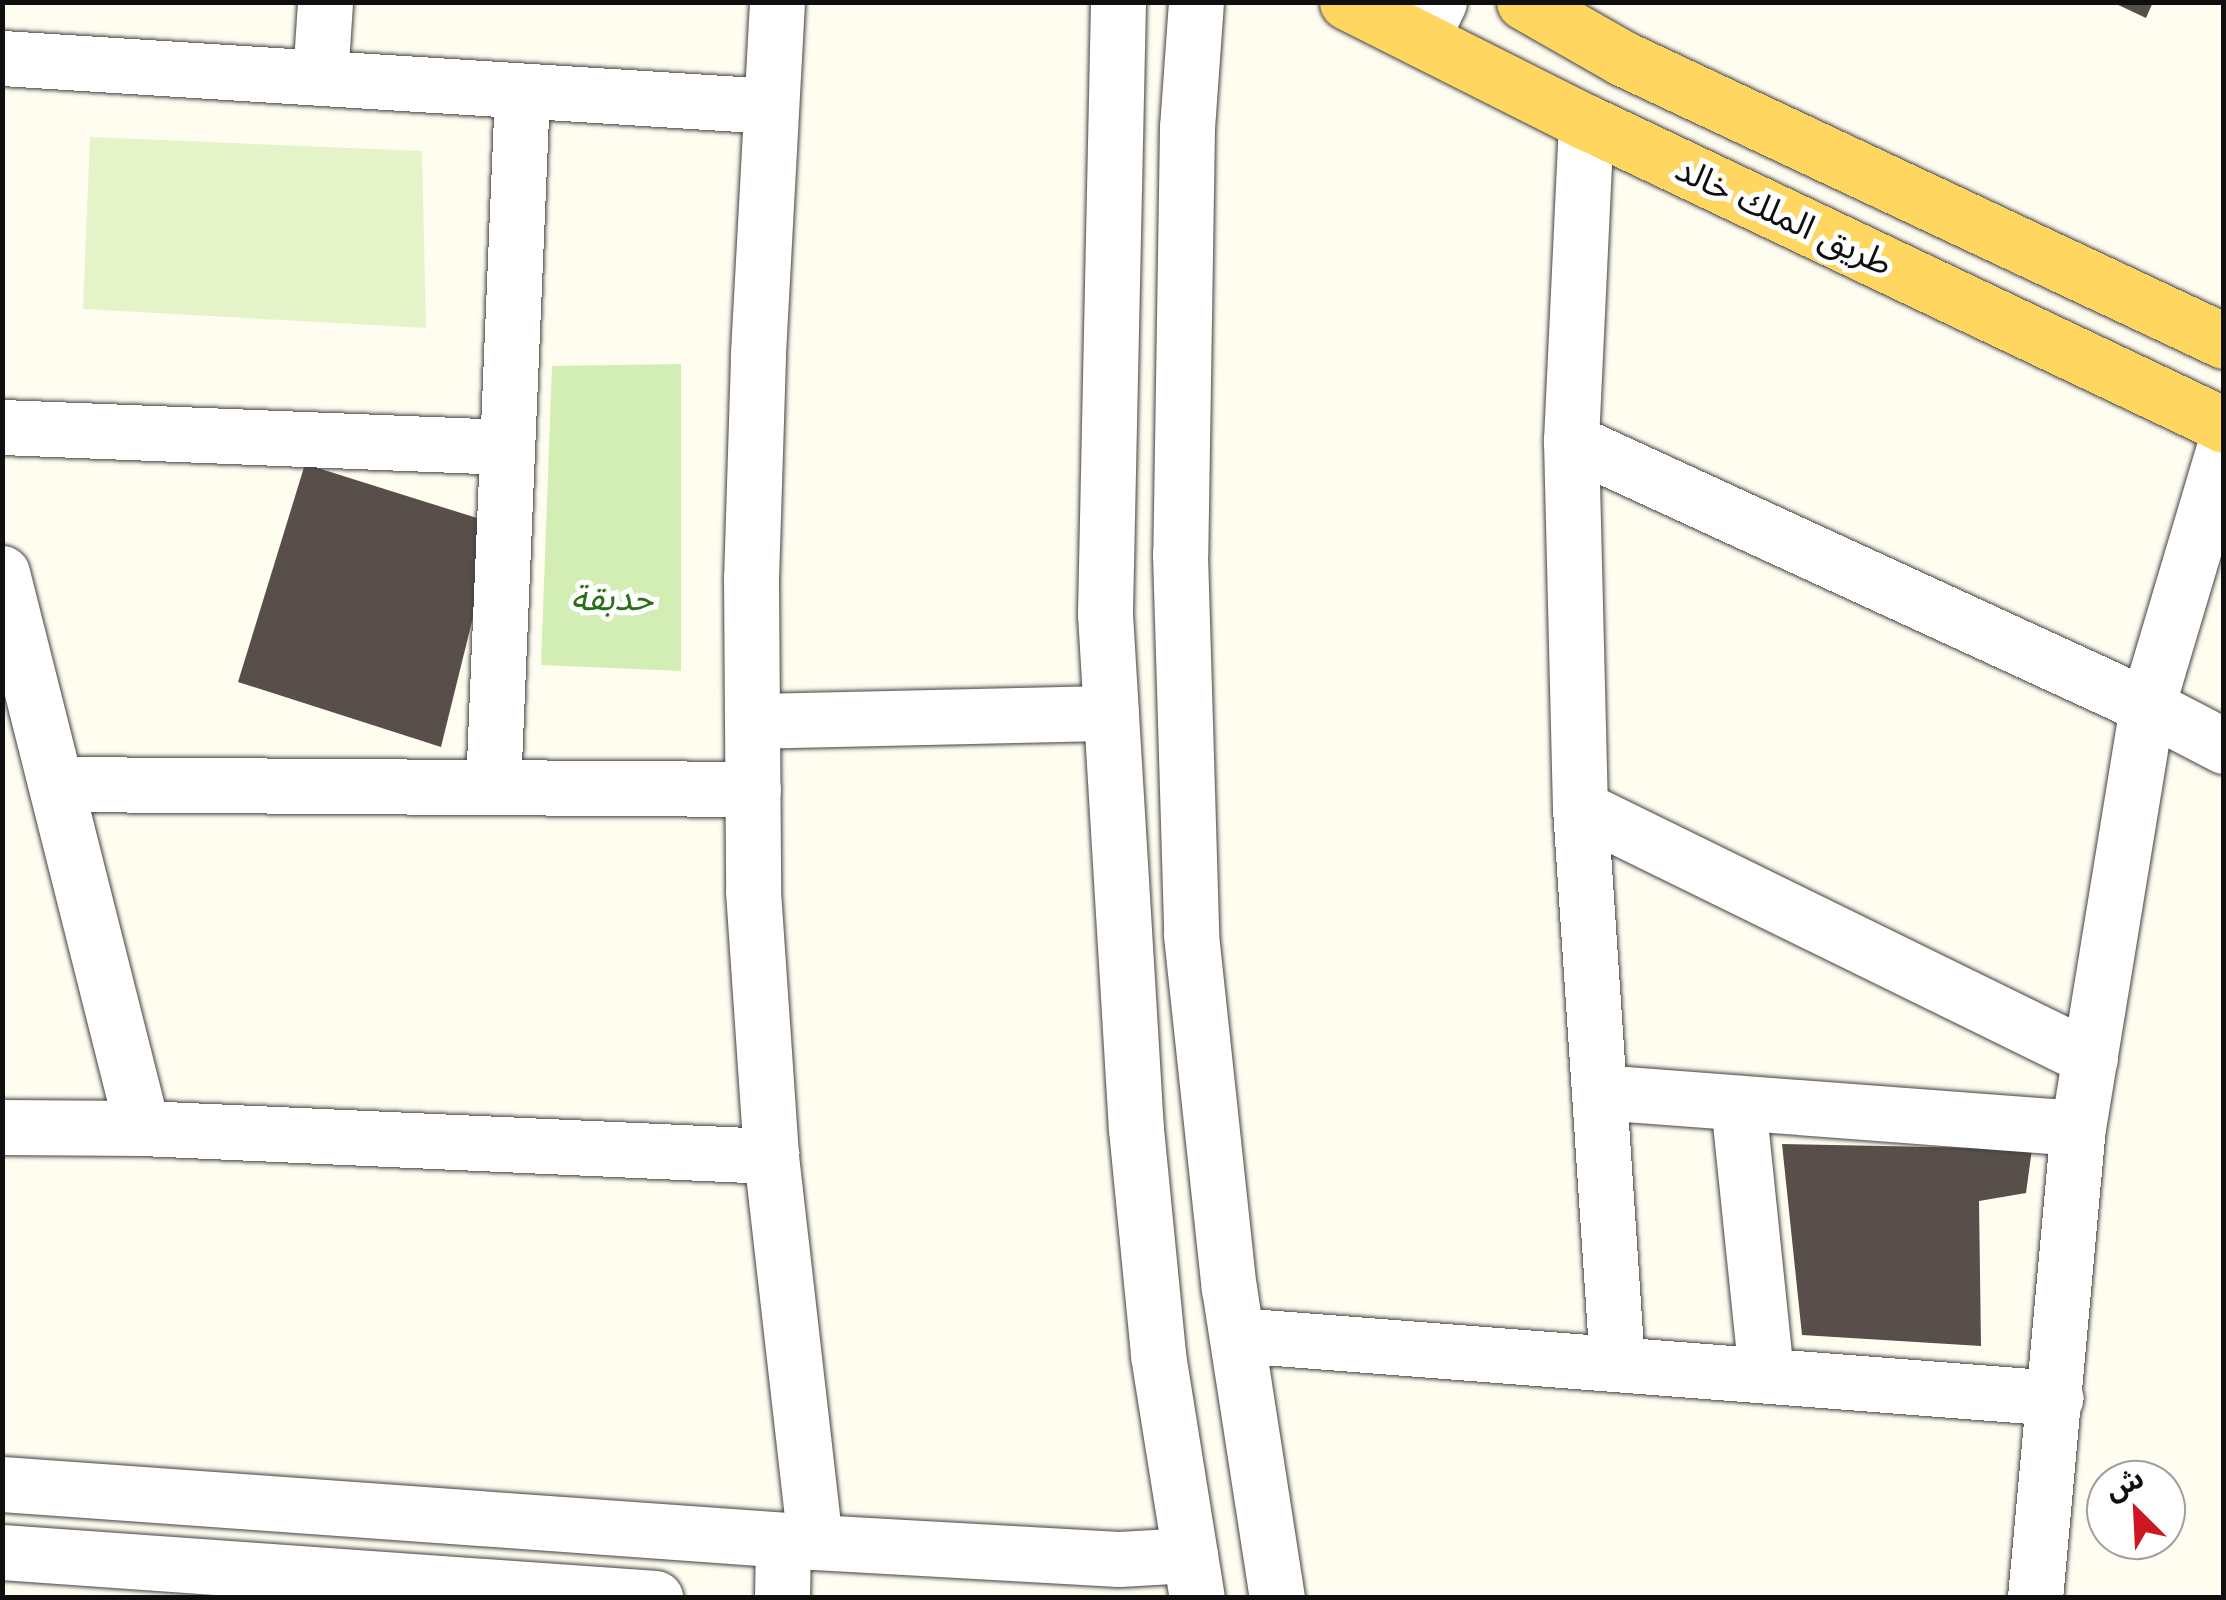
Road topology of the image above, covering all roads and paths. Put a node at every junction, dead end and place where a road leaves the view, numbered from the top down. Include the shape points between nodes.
1 (325, 2) edge
2 (777, 2) edge
3 (1118, 2) edge
4 (1196, 2) edge
5 (1524, 2) edge
6 (1395, 13) edge
7 (2, 58) edge
8 (320, 78) junction
9 (522, 91) junction
10 (772, 106) junction
11 (1586, 122) junction
12 (2221, 332) edge
13 (2224, 424) edge
14 (2, 427) edge
15 (1571, 441) junction
16 (2224, 446) edge
17 (507, 447) junction
18 (2, 572) edge
19 (2148, 706) junction
20 (1111, 713) junction
21 (752, 721) junction
22 (2224, 746) edge
23 (56, 784) junction
24 (493, 787) junction
25 (753, 789) junction
26 (1580, 808) junction
27 (2090, 1058) junction
28 (1207, 1077) junction
29 (1134, 1078) junction
30 (1599, 1092) junction
31 (1738, 1103) junction
32 (2, 1127) edge
33 (142, 1128) junction
34 (2078, 1128) junction
35 (771, 1156) junction
36 (1237, 1335) junction
37 (1617, 1363) junction
38 (1766, 1375) junction
39 (2056, 1398) junction
40 (2, 1484) edge
41 (799, 1541) junction
42 (2, 1552) edge
43 (1194, 1576) edge
44 (245, 1583) edge
45 (655, 1598) edge
46 (782, 1598) edge
47 (1277, 1598) edge
48 (2035, 1598) edge

1 - 8 street
2 - 10 street
3 - 20 street via 1106,427
4 - 28 street via 1186,127 1180,554 1191,935
5 - 12 main road via 1622,58
6 - 11 main road, طريق الملك خالد
7 - 8 street
8 - 9 street
9 - 10 street
9 - 17 street
10 - 21 street via 758,357
11 - 13 main road, طريق الملك خالد
11 - 15 street
14 - 17 street
15 - 19 street
15 - 26 street
16 - 19 street
17 - 24 street
18 - 23 street
19 - 22 street
19 - 27 street
20 - 21 street
20 - 29 street
21 - 25 street
23 - 24 street
23 - 33 street
24 - 25 street
25 - 35 street
26 - 27 street
26 - 30 street
27 - 34 street
28 - 29 street
28 - 36 street
29 - 43 street via 1158,1354
30 - 31 street
30 - 37 street
31 - 34 street
31 - 38 street
32 - 33 street
33 - 35 street
34 - 39 street
35 - 41 street
36 - 37 street
36 - 47 street
37 - 38 street
38 - 39 street
39 - 48 street
40 - 41 street
41 - 43 street via 1119,1559
41 - 46 street
42 - 44 street
44 - 45 street

